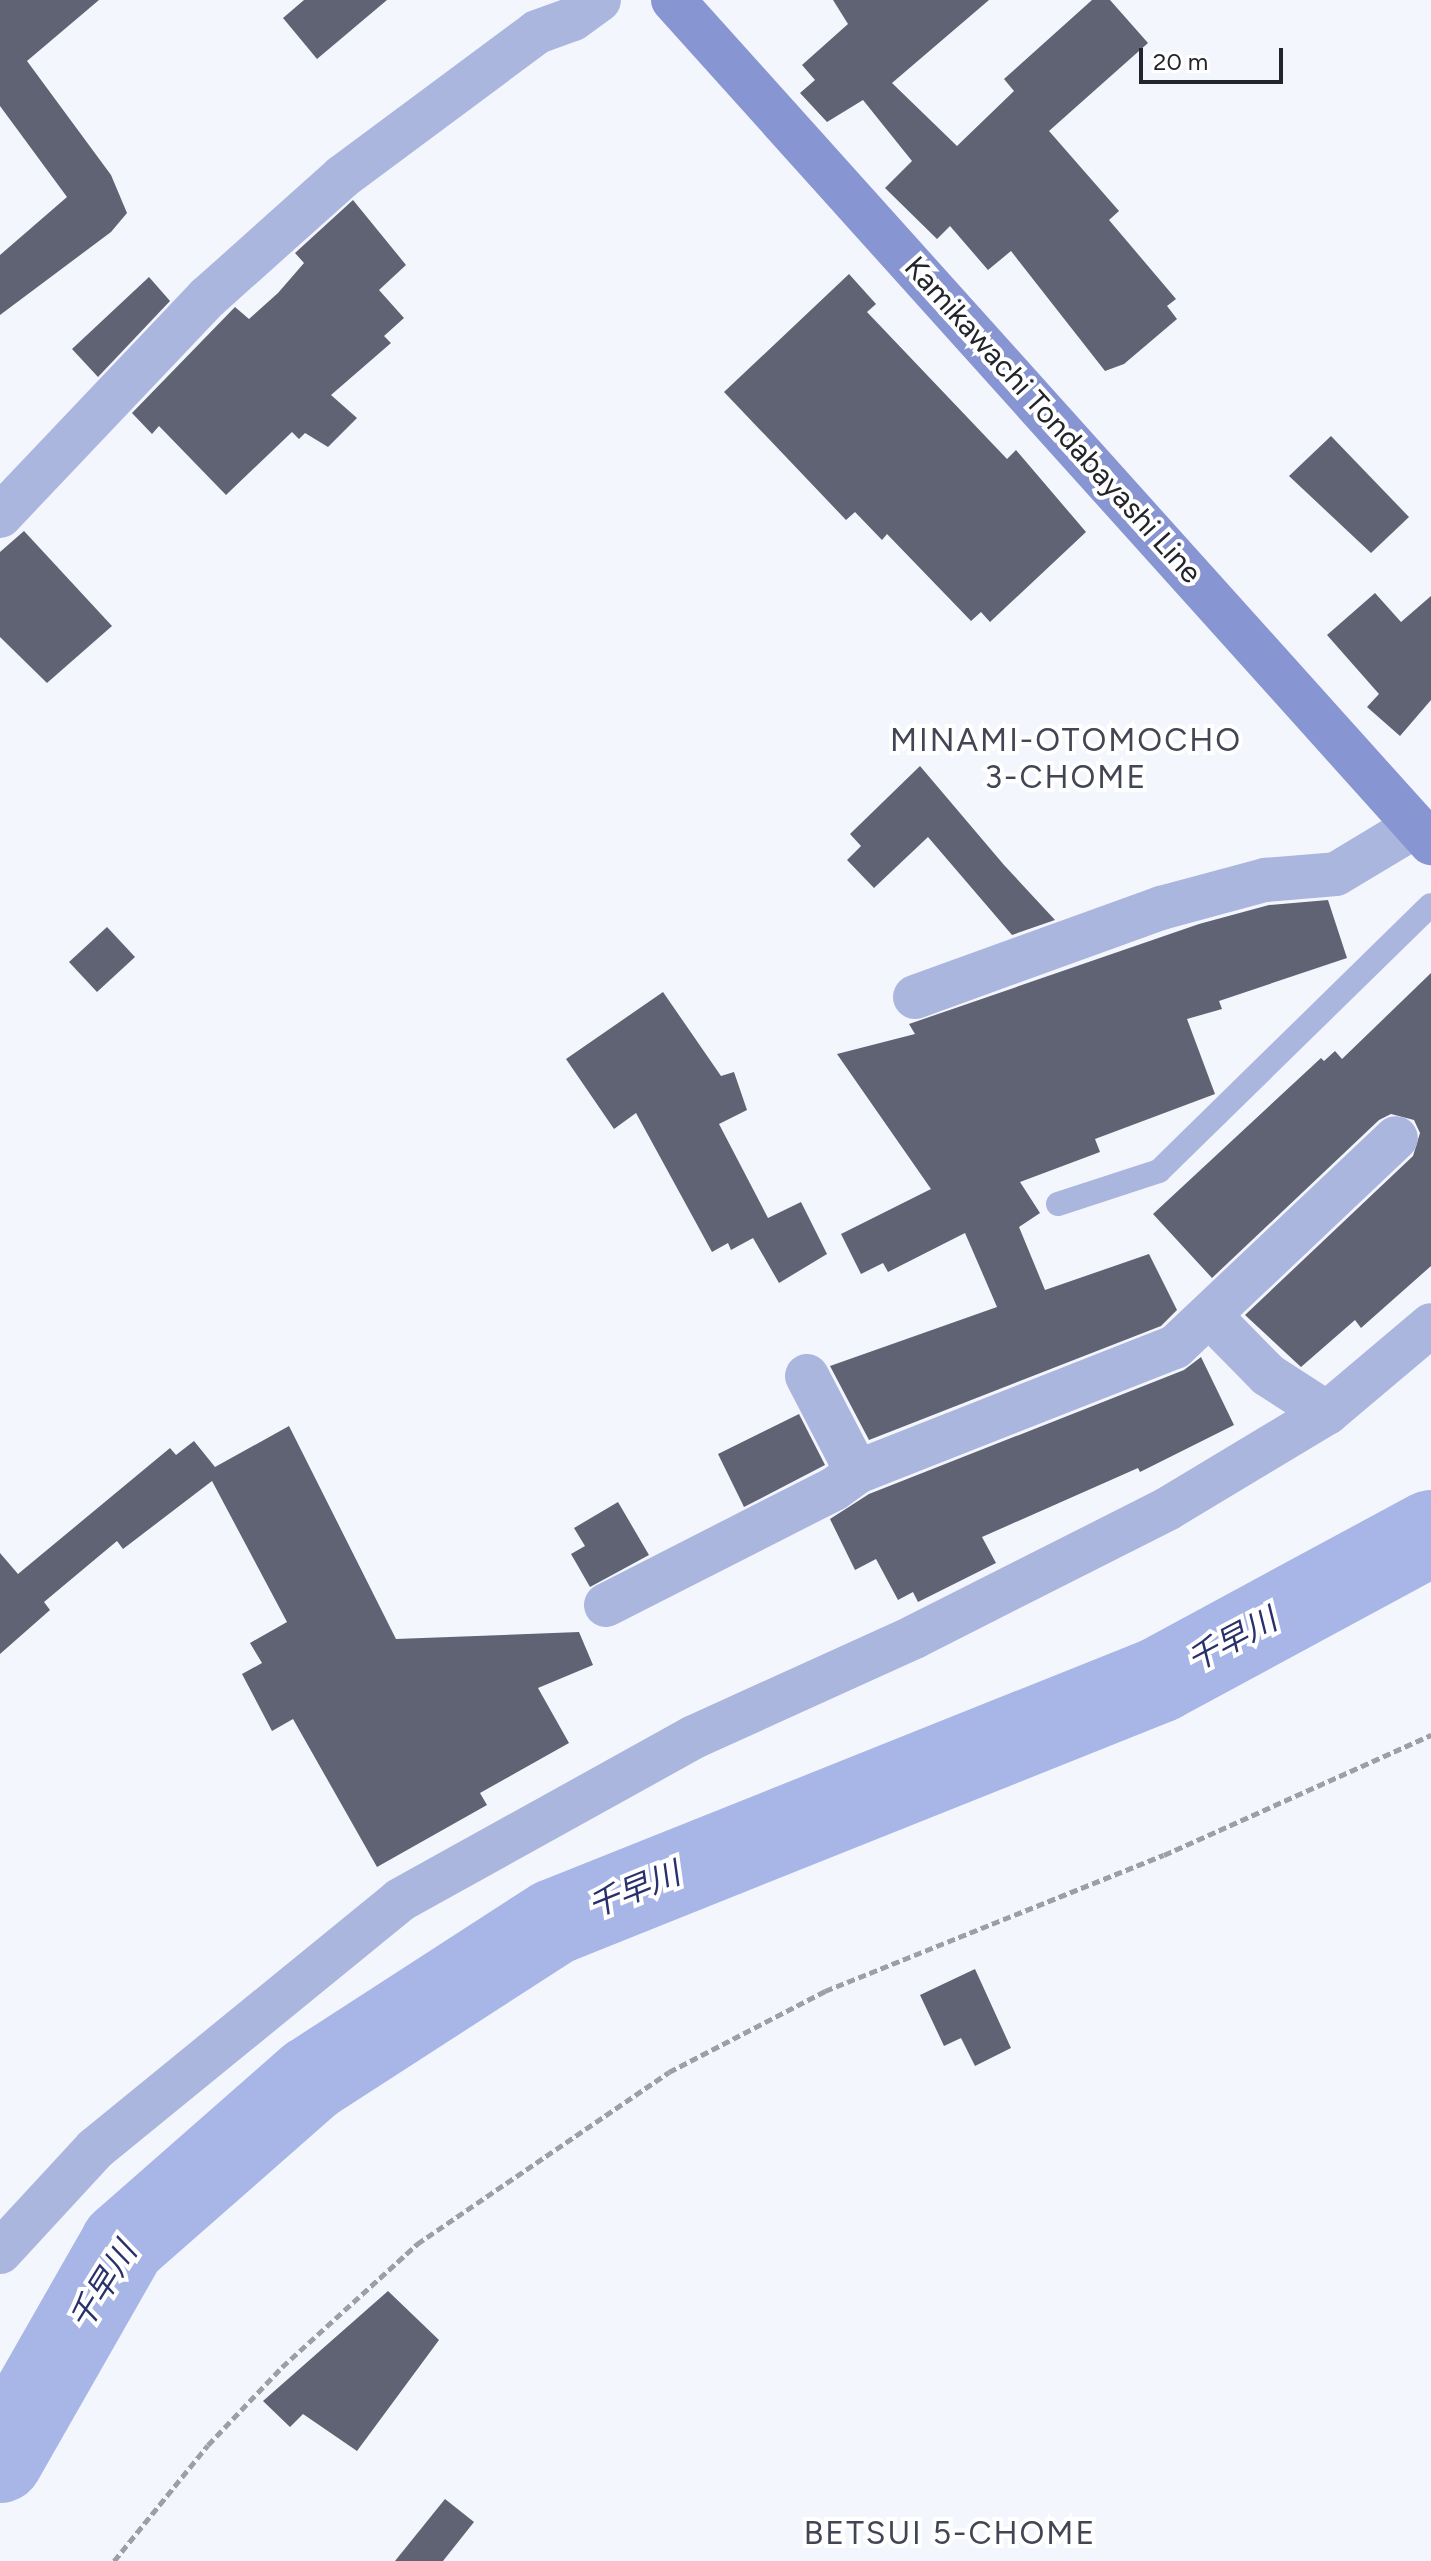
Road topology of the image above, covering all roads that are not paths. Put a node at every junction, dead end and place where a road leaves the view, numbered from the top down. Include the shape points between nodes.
1 (599, 0) edge
2 (673, 0) edge
3 (0, 516) edge
4 (1423, 835) edge
5 (1431, 905) edge
6 (915, 997) dead end
7 (1396, 1138) dead end
8 (1058, 1204) dead end
9 (1211, 1317) junction
10 (1431, 1325) edge
11 (807, 1376) dead end
12 (1327, 1413) junction
13 (857, 1472) junction
14 (606, 1605) dead end
15 (0, 2252) edge

1 - 3 street via 573,19 537,32 342,177 208,297
2 - 4 main road, Kamikawachi Tondabayashi Line
4 - 6 street via 1336,874 1265,880 1161,908
5 - 8 lane via 1159,1171
7 - 9 street
9 - 12 street via 1268,1375
9 - 13 street via 1175,1347
10 - 12 street
11 - 13 street
12 - 15 street via 1167,1509 914,1637 694,1737 400,1900 95,2149
13 - 14 street via 834,1489

